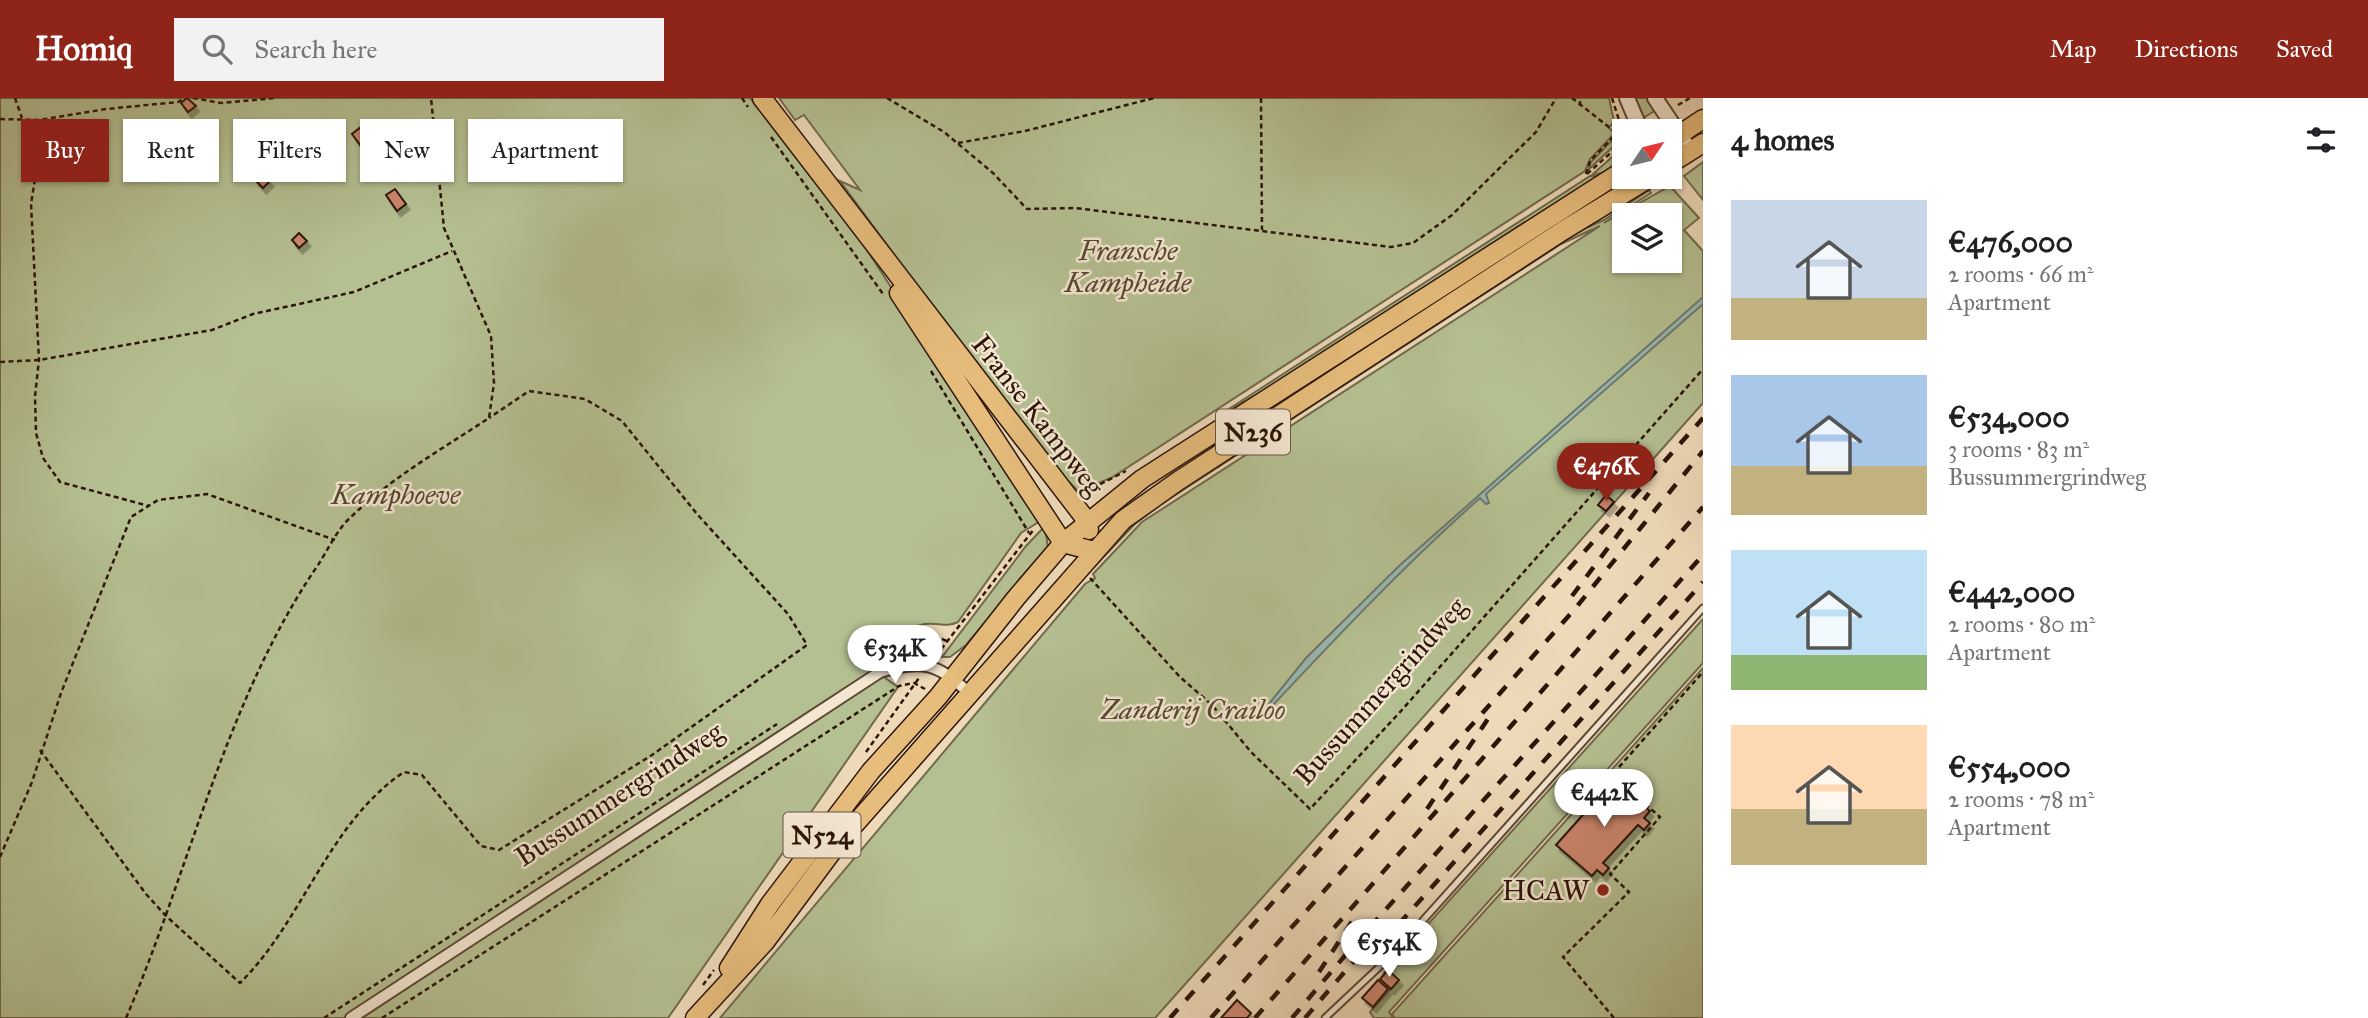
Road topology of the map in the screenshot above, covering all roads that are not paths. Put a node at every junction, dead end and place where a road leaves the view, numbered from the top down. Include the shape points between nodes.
1 (1627, 98) edge
2 (1655, 98) edge
3 (756, 103) edge
4 (1636, 119) edge
5 (1665, 119) edge
6 (1703, 119) edge
7 (1682, 132) edge
8 (1612, 178) edge
9 (1631, 189) edge
10 (849, 213) junction
11 (1415, 316) junction
12 (1087, 521) junction
13 (1063, 543) junction
14 (1094, 551) junction
15 (1703, 608) edge
16 (953, 678) junction
17 (970, 693) junction
18 (706, 1003) junction
19 (351, 1018) edge
20 (695, 1018) edge
21 (1325, 1018) edge

1 - 4 street
2 - 5 street
3 - 10 main road, Franse Kampweg
6 - 7 main road
8 - 11 main road
9 - 11 main road
10 - 12 main road, Franse Kampweg
10 - 13 main road, Franse Kampweg
11 - 12 main road, N236 via 1142,479
11 - 14 main road, N236 via 1139,507
12 - 13 main road, N236
12 - 14 main road, Franse Kampweg
13 - 14 main road
13 - 16 main road, N524
14 - 17 main road, N524
15 - 21 lane via 1392,955
16 - 17 street, Bussummergrindweg
16 - 18 main road, N524 via 871,771 770,904
16 - 19 street, Bussummergrindweg via 911,663 880,673
17 - 18 main road, N524 via 840,841 765,942
18 - 20 main road, N524

